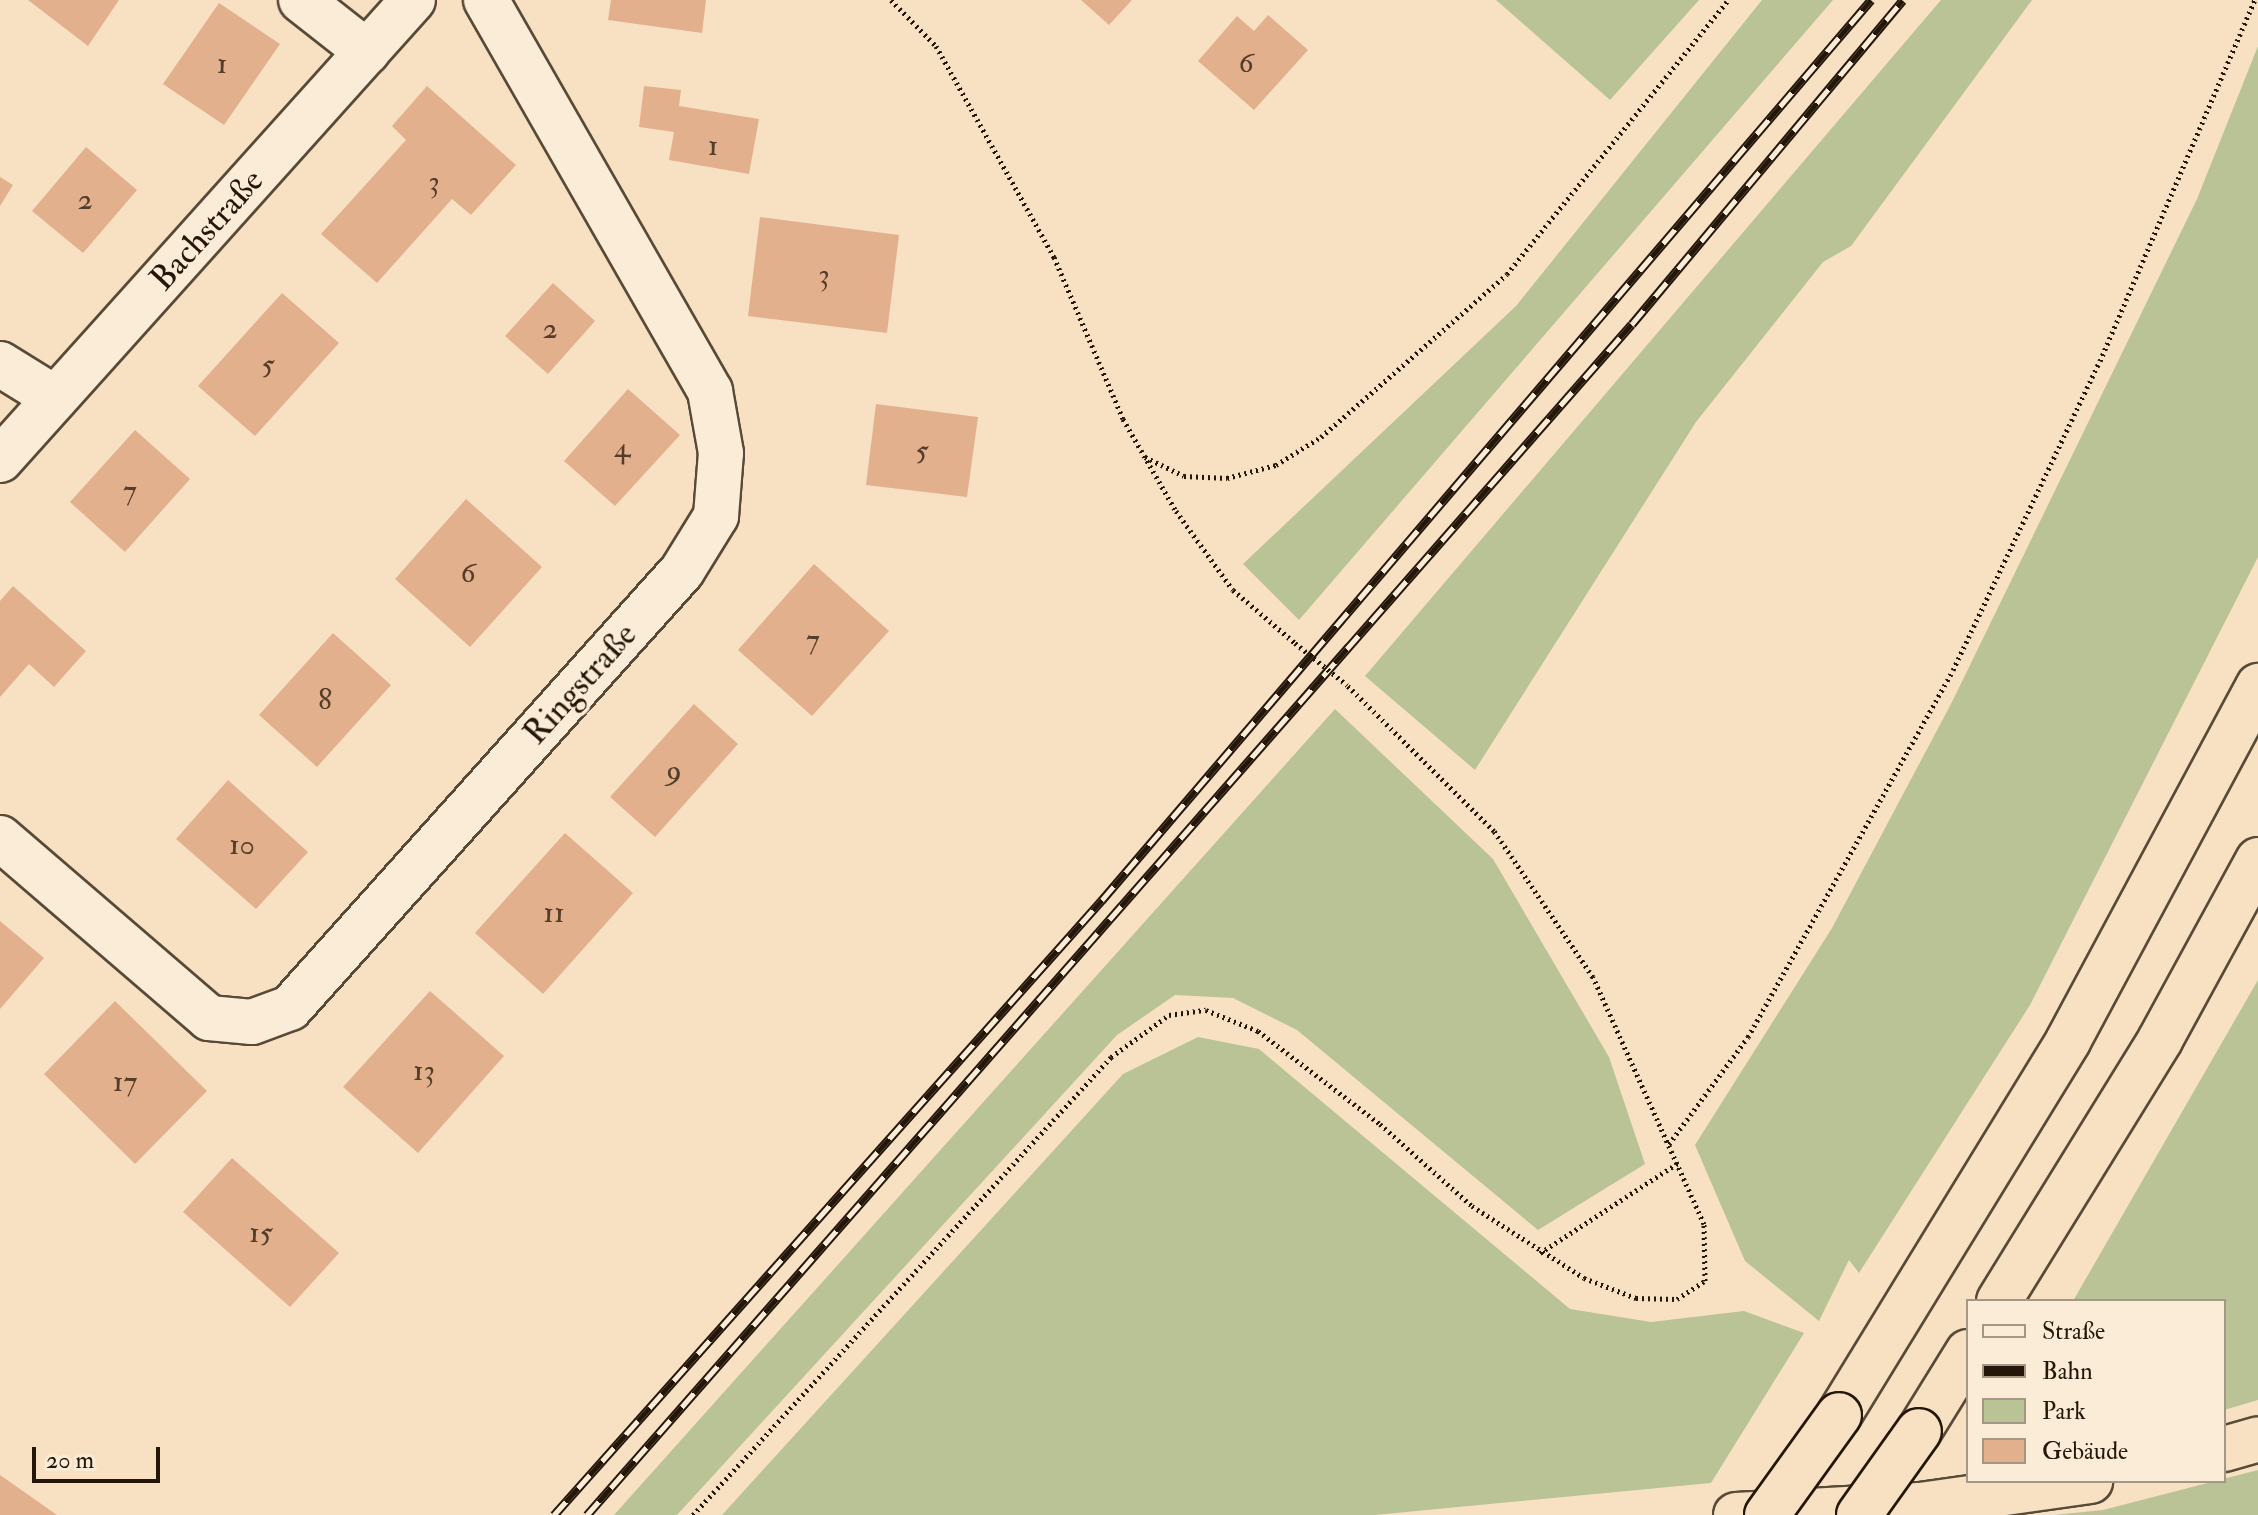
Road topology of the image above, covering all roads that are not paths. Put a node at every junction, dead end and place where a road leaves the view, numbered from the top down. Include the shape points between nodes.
1 (301, 0) edge
2 (413, 0) edge
3 (486, 0) edge
4 (367, 52) junction
5 (0, 364) edge
6 (55, 398) junction
7 (0, 460) edge
8 (2258, 686) edge
9 (0, 838) edge
10 (2258, 860) edge
11 (2000, 1299) edge
12 (1966, 1355) edge
13 (2258, 1439) edge
14 (2226, 1448) edge
15 (2076, 1483) edge
16 (1736, 1515) edge
17 (1767, 1515) edge
18 (1859, 1515) edge

1 - 4 street
2 - 4 street, Bachstraße
3 - 9 street, Ringstraße via 710,391 721,453 716,516 682,571 290,1008 252,1022 209,1018
4 - 6 street, Bachstraße
5 - 6 street
6 - 7 street, Bachstraße
8 - 17 highway, bridge via 2068,1041 1839,1415
10 - 11 highway via 2160,1040
12 - 18 highway, bridge
13 - 14 highway
15 - 16 highway via 1920,1505

